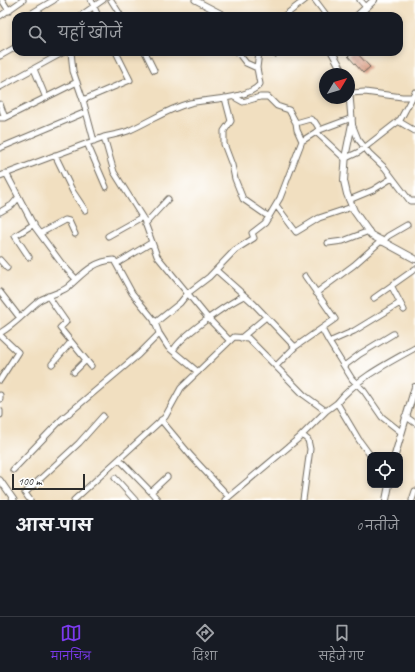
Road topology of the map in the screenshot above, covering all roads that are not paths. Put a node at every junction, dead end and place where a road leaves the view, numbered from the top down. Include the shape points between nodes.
1 (2, 0) edge
2 (23, 0) edge
3 (54, 0) edge
4 (91, 0) edge
5 (103, 0) edge
6 (111, 0) edge
7 (195, 0) edge
8 (305, 0) edge
9 (315, 0) edge
10 (360, 0) edge
11 (374, 0) edge
12 (94, 6) junction
13 (366, 7) junction
14 (8, 11) junction
15 (34, 12) edge
16 (86, 12) edge
17 (96, 12) edge
18 (118, 12) edge
19 (218, 12) edge
20 (289, 12) edge
21 (324, 12) edge
22 (361, 12) edge
23 (0, 16) edge
24 (12, 49) edge
25 (0, 56) edge
26 (57, 56) edge
27 (71, 56) edge
28 (118, 56) edge
29 (147, 56) edge
30 (241, 56) edge
31 (258, 56) edge
32 (334, 56) edge
33 (257, 68) junction
34 (341, 68) edge
35 (34, 69) junction
36 (154, 70) dead end
37 (77, 82) junction
38 (0, 87) edge
39 (355, 91) edge
40 (414, 95) edge
41 (46, 98) junction
42 (225, 98) junction
43 (234, 98) junction
44 (83, 100) junction
45 (0, 104) edge
46 (351, 104) edge
47 (86, 112) junction
48 (3, 118) edge
49 (352, 121) junction
50 (398, 121) junction
51 (296, 122) junction
52 (318, 131) junction
53 (415, 131) edge
54 (104, 137) junction
55 (94, 141) junction
56 (302, 142) junction
57 (87, 143) junction
58 (364, 147) junction
59 (0, 148) edge
60 (55, 155) junction
61 (346, 158) junction
62 (2, 174) edge
63 (392, 178) junction
64 (106, 187) dead end
65 (18, 198) junction
66 (168, 199) dead end
67 (349, 200) junction
68 (415, 200) edge
69 (276, 205) junction
70 (352, 207) junction
71 (85, 210) dead end
72 (0, 212) edge
73 (142, 217) junction
74 (269, 217) junction
75 (34, 224) junction
76 (145, 224) junction
77 (407, 224) dead end
78 (369, 232) junction
79 (40, 233) junction
80 (75, 234) dead end
81 (108, 236) dead end
82 (382, 241) junction
83 (151, 242) junction
84 (328, 244) dead end
85 (29, 257) dead end
86 (415, 259) edge
87 (0, 260) edge
88 (116, 264) junction
89 (6, 268) dead end
90 (415, 268) edge
91 (216, 270) junction
92 (305, 276) dead end
93 (76, 278) junction
94 (392, 286) junction
95 (0, 292) edge
96 (316, 293) junction
97 (188, 294) junction
98 (48, 296) junction
99 (244, 296) junction
100 (374, 298) dead end
101 (400, 303) junction
102 (404, 310) dead end
103 (266, 317) junction
104 (20, 318) junction
105 (209, 318) junction
106 (155, 323) junction
107 (322, 329) junction
108 (0, 334) edge
109 (159, 334) junction
110 (393, 334) dead end
111 (241, 338) junction
112 (230, 341) junction
113 (70, 342) junction
114 (329, 342) junction
115 (296, 347) junction
116 (415, 348) edge
117 (173, 351) junction
118 (86, 360) junction
119 (52, 364) dead end
120 (91, 366) dead end
121 (276, 366) junction
122 (344, 366) junction
123 (74, 372) dead end
124 (198, 372) junction
125 (0, 380) edge
126 (356, 383) junction
127 (415, 387) edge
128 (0, 394) edge
129 (0, 399) edge
130 (337, 403) junction
131 (0, 411) edge
132 (326, 411) junction
133 (0, 415) edge
134 (103, 416) dead end
135 (405, 416) junction
136 (161, 420) junction
137 (415, 423) edge
138 (401, 432) junction
139 (302, 435) junction
140 (368, 452) edge
141 (396, 452) edge
142 (119, 459) junction
143 (13, 470) dead end
144 (167, 477) dead end
145 (115, 478) dead end
146 (0, 480) edge
147 (388, 488) edge
148 (415, 491) edge
149 (151, 492) junction
150 (227, 498) edge
151 (14, 500) edge
152 (30, 500) edge
153 (74, 500) edge
154 (135, 500) edge
155 (158, 500) edge
156 (303, 500) edge
157 (386, 500) edge
158 (412, 500) edge

1 - 14 street
2 - 14 street
3 - 15 street
4 - 12 street
5 - 12 street
6 - 18 street
7 - 19 street
8 - 20 street
9 - 21 street
10 - 13 street
11 - 13 street
12 - 16 street
12 - 17 street
13 - 22 street
14 - 23 street
24 - 25 street
26 - 35 street
27 - 37 street
28 - 44 street via 130,80
29 - 36 street
30 - 33 street via 246,63
31 - 33 street
32 - 34 street
33 - 43 street via 260,84 256,89
35 - 38 street
35 - 41 street
37 - 41 street
37 - 44 street
39 - 40 street via 402,97
40 - 50 street
41 - 48 street
42 - 43 street
42 - 54 street via 190,103 168,110 126,132
42 - 74 street via 231,121 224,131 224,144 235,179 243,199
43 - 51 street via 243,102 268,97 277,106 289,110
44 - 47 street
45 - 48 street
46 - 49 street
47 - 55 street
47 - 59 street
49 - 52 street
49 - 58 street
49 - 61 street
50 - 53 street
50 - 58 street
51 - 52 street via 310,119 315,122
51 - 56 street
52 - 56 street
52 - 61 street
54 - 55 street
54 - 73 street via 114,172
55 - 57 street
56 - 69 street
57 - 60 street
57 - 64 street
58 - 61 street
58 - 63 street
60 - 62 street
60 - 71 street
61 - 67 street via 344,181
62 - 65 street
63 - 67 street via 373,190
63 - 68 street via 410,201
65 - 72 street
65 - 75 street
66 - 76 street
67 - 70 street
69 - 70 street via 296,232 319,218
69 - 74 street
70 - 78 street
73 - 76 street
73 - 81 street
74 - 91 street via 252,232 254,238 235,250
75 - 79 street
75 - 85 street via 15,236
76 - 83 street
77 - 82 street via 402,231
78 - 82 street
78 - 84 street
79 - 80 street via 65,220 69,221
79 - 93 street via 62,264
82 - 86 street
82 - 96 street
83 - 88 street
83 - 97 street via 157,256
87 - 89 street
88 - 93 street via 114,260 104,261 91,266
88 - 106 street via 132,293
90 - 94 street
91 - 97 street
91 - 99 street
92 - 96 street
93 - 98 street via 67,288
94 - 100 street
94 - 101 street
95 - 104 street
96 - 107 street via 335,319
97 - 105 street
97 - 106 street
98 - 104 street
98 - 113 street via 66,322 60,328
99 - 103 street
99 - 105 street
101 - 102 street
101 - 114 street via 354,331
103 - 111 street
103 - 115 street
104 - 108 street
105 - 112 street
105 - 117 street via 184,337
106 - 109 street
107 - 114 street
107 - 115 street
108 - 125 street via 18,352
109 - 117 street
109 - 143 street via 62,419
110 - 122 street
111 - 112 street via 234,337
111 - 121 street via 248,338
112 - 124 street
113 - 118 street
113 - 119 street
114 - 122 street
115 - 121 street
116 - 126 street
117 - 124 street
118 - 120 street
118 - 123 street
121 - 132 street via 304,394
122 - 126 street
124 - 136 street via 181,388
126 - 130 street
126 - 138 street via 382,417
127 - 135 street
128 - 129 street
130 - 132 street
130 - 140 street
131 - 133 street
132 - 139 street
134 - 152 street via 79,443 25,493
135 - 137 street
135 - 138 street
136 - 142 street
136 - 150 street
138 - 141 street
139 - 150 street
139 - 156 street via 308,440 310,449
142 - 149 street
142 - 153 street
144 - 149 street
145 - 154 street
146 - 151 street
147 - 157 street
148 - 158 street
149 - 155 street

